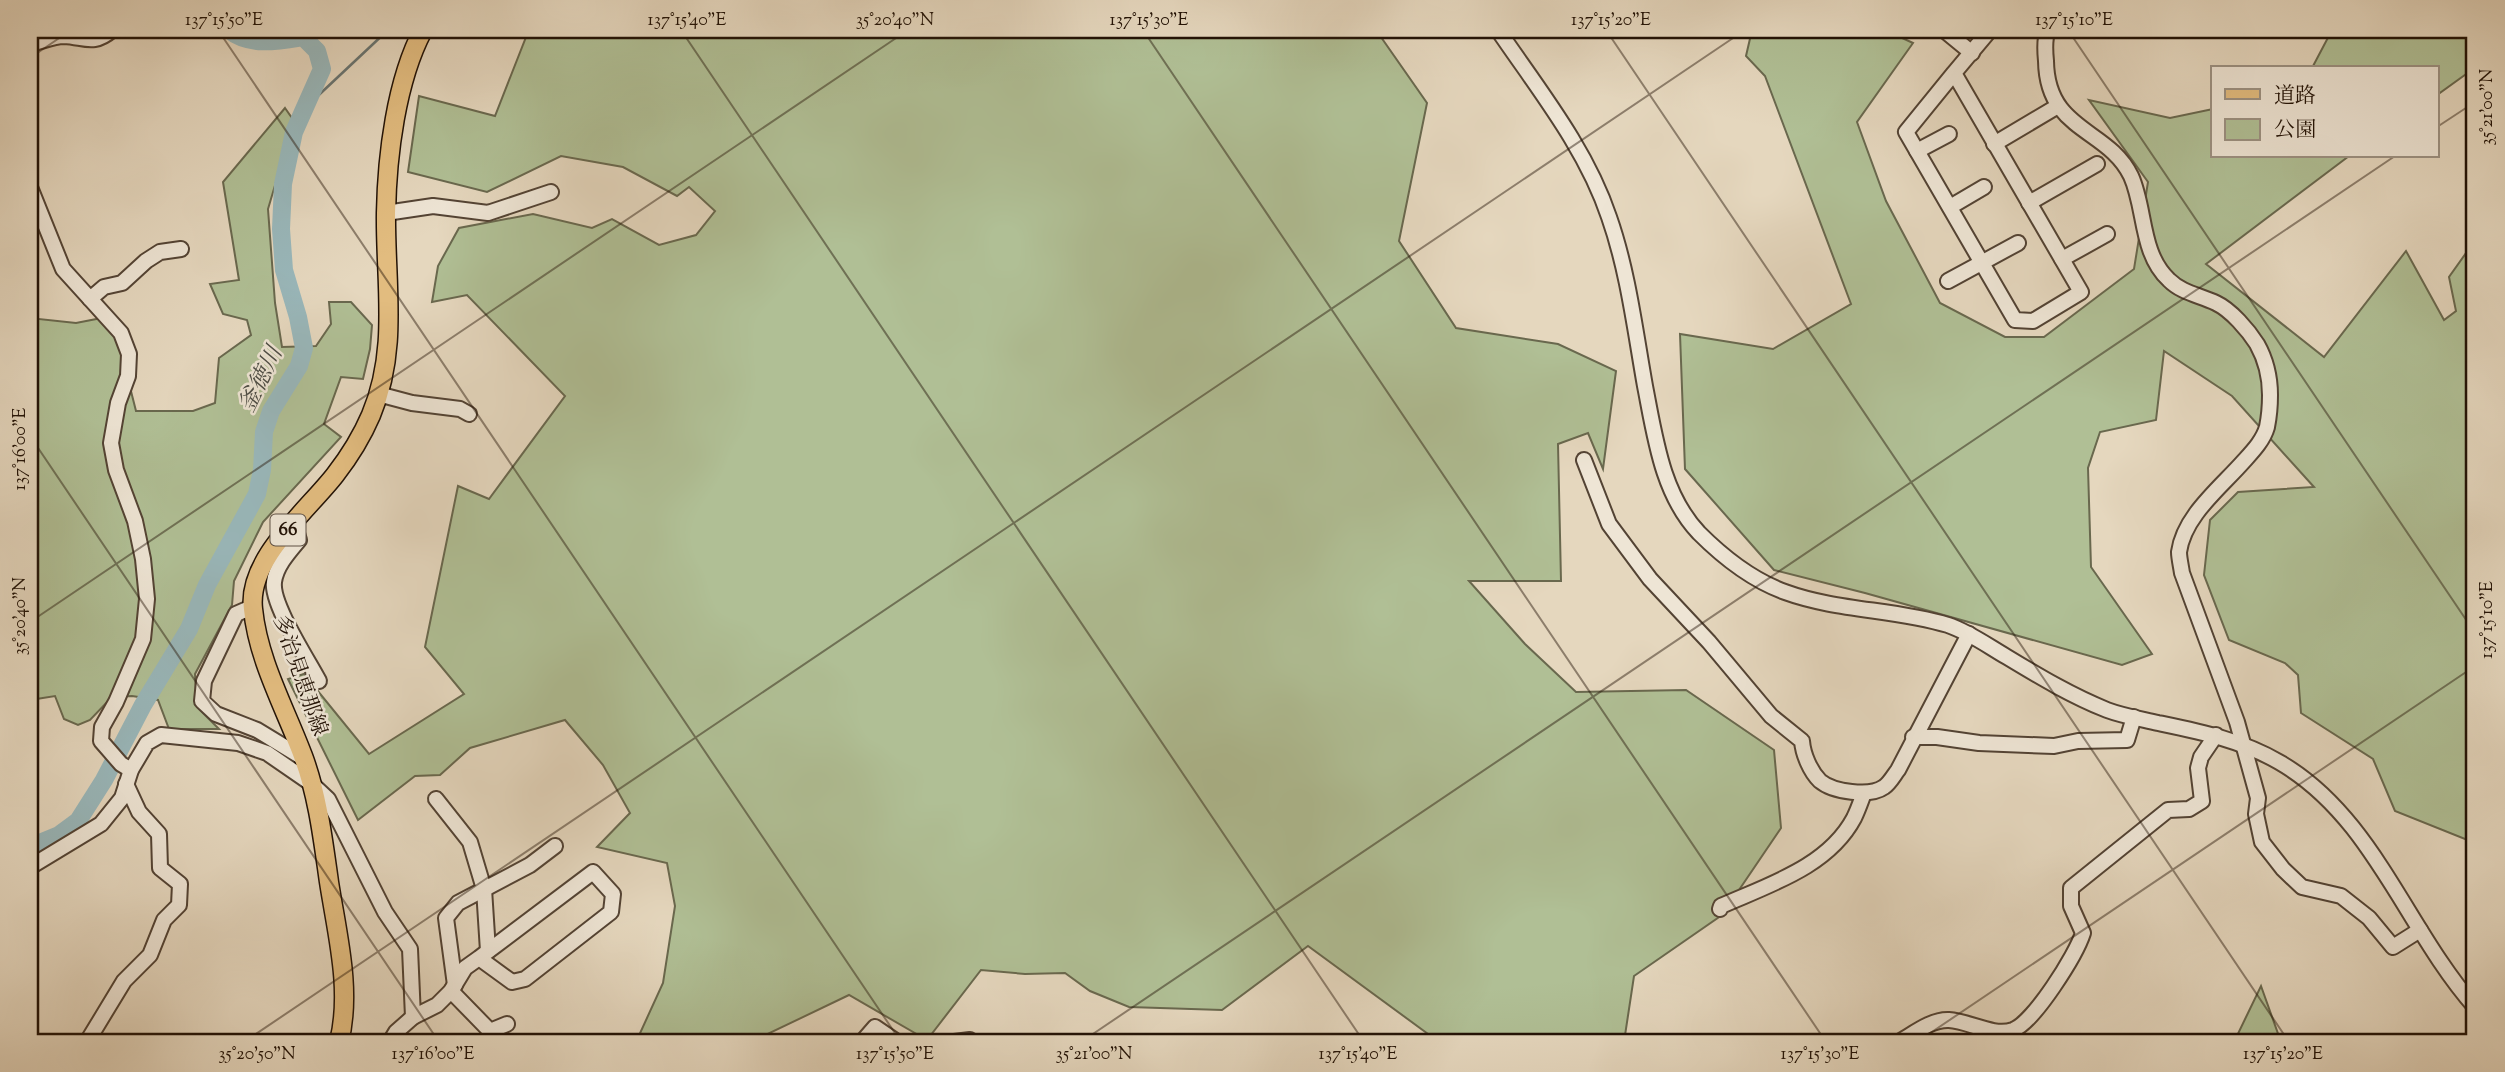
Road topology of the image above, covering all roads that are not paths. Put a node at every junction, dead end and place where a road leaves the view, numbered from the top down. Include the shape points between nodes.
1 (112, 30) edge
2 (1498, 30) edge
3 (1944, 30) edge
4 (1990, 30) edge
5 (2048, 30) edge
6 (416, 33) edge
7 (30, 44) edge
8 (1972, 53) junction
9 (1954, 73) junction
10 (2058, 106) junction
11 (1949, 134) dead end
12 (1994, 144) junction
13 (1917, 151) junction
14 (2097, 164) dead end
15 (30, 187) edge
16 (1984, 187) dead end
17 (551, 192) dead end
18 (2029, 203) junction
19 (1950, 207) junction
20 (386, 213) junction
21 (2107, 234) dead end
22 (2018, 243) dead end
23 (181, 249) dead end
24 (2062, 259) junction
25 (1982, 263) junction
26 (1948, 281) dead end
27 (90, 299) junction
28 (378, 394) junction
29 (469, 415) dead end
30 (1584, 460) dead end
31 (294, 523) junction
32 (252, 607) junction
33 (1969, 634) junction
34 (319, 681) dead end
35 (2134, 718) junction
36 (2216, 735) junction
37 (1913, 737) junction
38 (2243, 743) junction
39 (303, 758) junction
40 (126, 773) junction
41 (312, 784) junction
42 (1864, 793) junction
43 (436, 799) dead end
44 (555, 846) dead end
45 (30, 867) edge
46 (484, 890) junction
47 (1720, 909) dead end
48 (2420, 930) junction
49 (484, 954) junction
50 (453, 988) junction
51 (2475, 1007) edge
52 (413, 1017) junction
53 (507, 1024) dead end
54 (970, 1040) dead end
55 (87, 1042) edge
56 (339, 1042) edge
57 (390, 1042) edge
58 (862, 1042) edge
59 (897, 1042) edge
60 (954, 1042) edge
61 (1899, 1042) edge

1 - 7 street via 92,41 61,36
2 - 33 street via 1575,143 1599,188 1619,249 1657,447 1673,494 1695,528 1736,566 1787,593 1903,614
3 - 8 street
4 - 8 street
5 - 10 street via 2046,68
6 - 20 main road, 多治見恵那線 / 66 via 398,100
8 - 9 street
9 - 12 street
9 - 13 street via 1906,132
10 - 12 street
10 - 38 street via 2077,127 2120,159 2132,178 2154,261 2168,279 2185,292 2218,304 2237,321 2257,345 2270,375 2267,427 2257,446 2199,510 2185,531 2179,554
11 - 13 street
12 - 18 street
13 - 19 street
14 - 18 street
15 - 27 street via 63,269
16 - 19 street
17 - 20 street via 488,213 433,206
18 - 24 street
19 - 25 street
20 - 28 main road, 多治見恵那線 / 66 via 390,329
21 - 24 street
22 - 25 street
23 - 27 street via 160,252 122,283 104,287
24 - 25 street via 2081,292 2033,321 2015,320
25 - 26 street
27 - 40 street via 121,333 128,354 128,376 111,443 135,521 147,599 143,639 102,727 101,741
28 - 29 street via 460,409
28 - 31 main road, 多治見恵那線 / 66 via 353,449
30 - 42 street via 1609,524 1650,579 1771,716 1802,741 1803,753 1822,783
31 - 32 main road, 多治見恵那線 / 66 via 271,550 258,575
31 - 34 street via 299,540 281,563 274,582 275,599
32 - 39 main road, 多治見恵那線 / 66 via 263,655
32 - 39 street via 236,614 204,681 202,701 216,715 257,730
33 - 35 street via 2062,690
33 - 37 street
35 - 36 street
35 - 37 street via 2127,740 2054,746
36 - 38 street
36 - 61 street via 2201,757 2202,801 2189,809 2168,810 2071,888 2071,906 2083,933 2078,949 2032,1015 2013,1030 1994,1031 1947,1020
37 - 42 street via 1886,786
38 - 48 street via 2310,783 2342,814
38 - 48 street via 2258,798 2262,842 2283,869 2302,887 2341,897 2369,918 2393,947
39 - 41 main road, 多治見恵那線 / 66
40 - 41 street via 146,743 161,735 238,743 267,752
40 - 45 street via 122,798 100,824
40 - 55 street via 139,812 159,834 160,868 180,884 179,905 164,920 150,955 124,982
41 - 52 street via 328,799 385,912 410,949
41 - 56 main road, 多治見恵那線 / 66 via 343,976
42 - 47 street via 1854,818 1823,856
43 - 46 street via 470,842
44 - 46 street
46 - 49 street
46 - 50 street via 458,903 446,918
48 - 51 street
49 - 49 street via 512,982 525,979 611,912 613,894 593,872
49 - 50 street via 465,968
50 - 52 street via 438,1004
50 - 53 street via 490,1031
52 - 57 street
54 - 60 street
58 - 59 street via 875,1027

